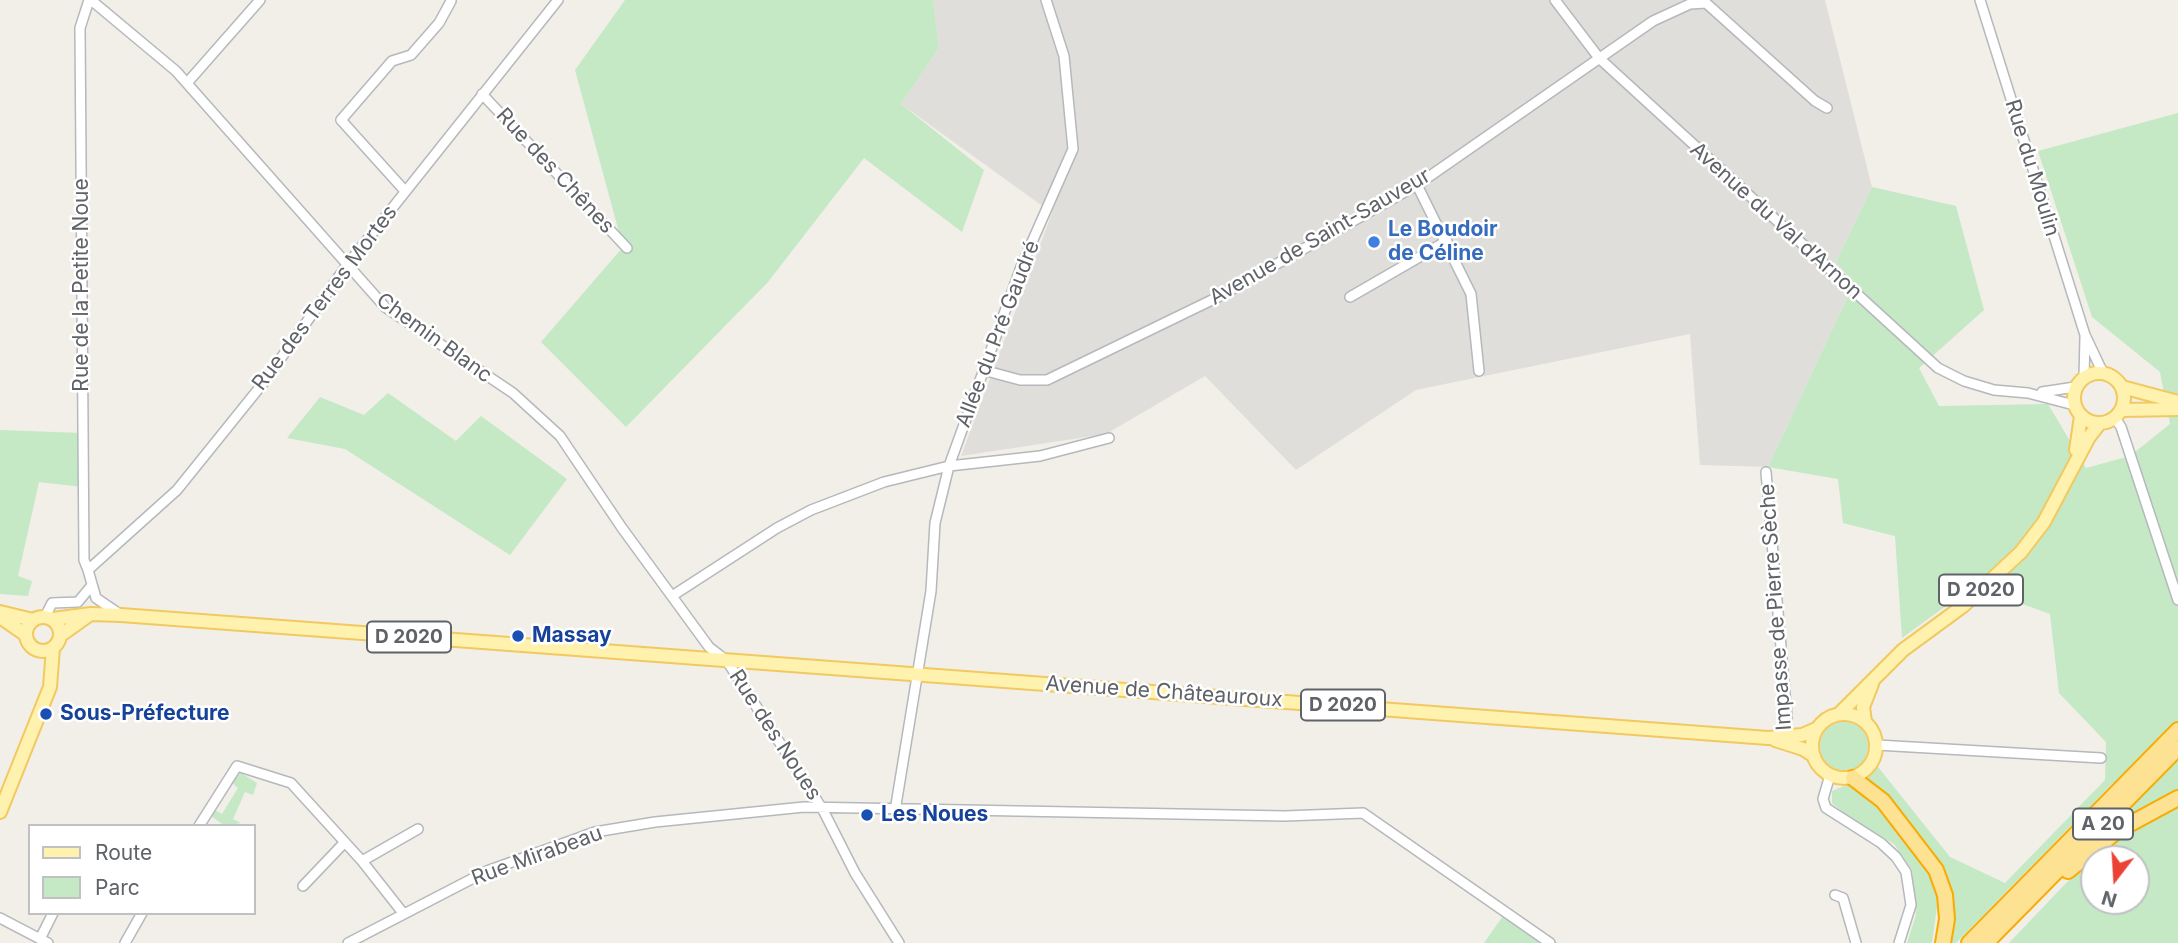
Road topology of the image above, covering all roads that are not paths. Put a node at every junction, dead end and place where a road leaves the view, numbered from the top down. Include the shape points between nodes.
1 (90, 0) edge
2 (260, 0) edge
3 (558, 0) edge
4 (1046, 0) edge
5 (1555, 0) edge
6 (1980, 0) edge
7 (451, 1) edge
8 (1599, 58) junction
9 (187, 83) junction
10 (482, 94) junction
11 (1827, 108) dead end
12 (1417, 185) junction
13 (405, 191) junction
14 (1447, 241) junction
15 (627, 248) dead end
16 (347, 265) junction
17 (1350, 297) dead end
18 (2085, 335) junction
19 (983, 370) junction
20 (1479, 372) dead end
21 (2104, 373) junction
22 (2080, 382) junction
23 (2122, 387) junction
24 (2028, 393) junction
25 (2178, 402) edge
26 (2178, 409) edge
27 (2077, 411) junction
28 (2118, 414) junction
29 (2100, 424) junction
30 (1109, 438) dead end
31 (949, 467) junction
32 (1766, 472) dead end
33 (2064, 487) junction
34 (88, 570) junction
35 (92, 585) junction
36 (672, 596) junction
37 (96, 598) junction
38 (2178, 600) edge
39 (0, 614) edge
40 (90, 614) junction
41 (121, 615) junction
42 (44, 619) junction
43 (26, 635) junction
44 (61, 635) junction
45 (53, 648) junction
46 (38, 650) junction
47 (727, 661) junction
48 (918, 675) junction
49 (1877, 675) junction
50 (52, 677) junction
51 (1839, 714) junction
52 (1866, 722) junction
53 (1816, 730) junction
54 (2178, 730) edge
55 (1785, 739) junction
56 (1877, 745) junction
57 (2178, 747) edge
58 (1814, 757) junction
59 (2101, 758) dead end
60 (1830, 775) junction
61 (1853, 778) junction
62 (2178, 798) edge
63 (823, 810) junction
64 (895, 811) junction
65 (0, 812) edge
66 (200, 824) edge
67 (418, 829) dead end
68 (345, 842) junction
69 (362, 861) junction
70 (303, 886) dead end
71 (1835, 895) dead end
72 (2027, 901) junction
73 (403, 913) junction
74 (52, 915) edge
75 (141, 915) edge
76 (0, 918) edge
77 (44, 941) edge
78 (125, 943) edge
79 (348, 943) edge
80 (899, 943) edge
81 (1550, 943) edge
82 (1856, 943) edge
83 (1899, 943) edge
84 (1942, 943) edge
85 (1969, 943) edge
86 (1986, 943) edge

1 - 9 street, Chemin Blanc
1 - 34 street, Rue de la Petite Noue via 80,28 84,560
2 - 9 street
3 - 10 street, Rue des Terres Mortes
4 - 19 street, Allée du Pré Gaudré via 1064,56 1073,149
5 - 8 street, Avenue du Val d’Arnon
6 - 18 street, Rue du Moulin
7 - 13 street via 411,55 392,61 341,120
8 - 11 street, Avenue de Saint-Sauveur via 1653,21 1690,4 1706,4
8 - 12 street, Avenue de Saint-Sauveur
8 - 24 street, Avenue du Val d’Arnon via 1938,368 1964,382
9 - 16 street, Chemin Blanc
10 - 13 street, Rue des Terres Mortes
10 - 15 street, Rue des Chênes
12 - 14 street
12 - 19 street, Avenue de Saint-Sauveur via 1218,297 1047,380 1020,380
13 - 16 street, Rue des Terres Mortes
14 - 17 street
14 - 20 street via 1471,294
16 - 34 street, Rue des Terres Mortes via 264,382 177,490
16 - 36 street, Chemin Blanc via 386,307 513,393 559,436
18 - 21 street, Rue du Moulin
18 - 22 street, Rue du Moulin
19 - 31 street, Allée du Pré Gaudré
21 - 22 main road
21 - 23 main road
22 - 24 street, Avenue du Val d’Arnon
22 - 27 main road
23 - 25 main road
23 - 28 main road
24 - 27 street, Avenue du Val d’Arnon
26 - 28 main road
27 - 29 main road
27 - 33 main road, D 2020 via 2080,438
28 - 29 main road
28 - 38 street
29 - 33 main road, D 2020
30 - 31 street via 1040,456
31 - 36 street via 884,482 811,510
31 - 48 street, Allée du Pré Gaudré via 935,523 931,591
32 - 55 street, Impasse de Pierre Sèche via 1787,717
33 - 49 main road, D 2020 via 2044,522 1996,577
34 - 35 street
35 - 37 street
35 - 42 street via 78,602 52,603
36 - 47 street, Chemin Blanc via 709,646
37 - 40 street
37 - 41 street
39 - 42 main road
39 - 43 main road
40 - 41 main road, D 2020
40 - 42 main road, D 2020
40 - 44 main road
41 - 47 main road, D 2020
42 - 43 main road
42 - 44 main road
43 - 46 main road
44 - 45 main road
45 - 46 main road
45 - 50 main road
46 - 50 main road
47 - 48 main road, Avenue de Châteauroux / D 2020
47 - 63 street, Rue des Noues
48 - 55 main road, Avenue de Châteauroux / D 2020
48 - 64 street, Allée du Pré Gaudré
49 - 51 main road, D 2020
49 - 52 main road, D 2020 via 1863,706
50 - 65 main road
51 - 52 main road
51 - 53 main road via 1826,718
52 - 56 main road
53 - 55 main road, D 2020
53 - 58 main road
54 - 85 highway, A 20
55 - 58 main road, D 2020
56 - 59 street
56 - 61 main road via 1873,761
57 - 72 highway, A 20
58 - 60 main road
60 - 61 main road
60 - 83 street via 1823,799 1826,808 1881,843 1906,872 1911,905
61 - 84 highway via 1883,801 1936,870 1947,919
62 - 72 highway via 2117,831
63 - 64 street, Rue Mirabeau
63 - 73 street, Rue Mirabeau via 804,807 595,832 487,871
63 - 80 street, Rue des Noues
64 - 81 street, Rue Mirabeau via 1363,813
66 - 68 street via 237,766 291,783
67 - 69 street
68 - 69 street
68 - 70 street
69 - 73 street
71 - 82 street via 1843,898
72 - 86 highway, A 20
73 - 79 street, Rue Mirabeau
74 - 77 street
75 - 78 street
76 - 77 street

